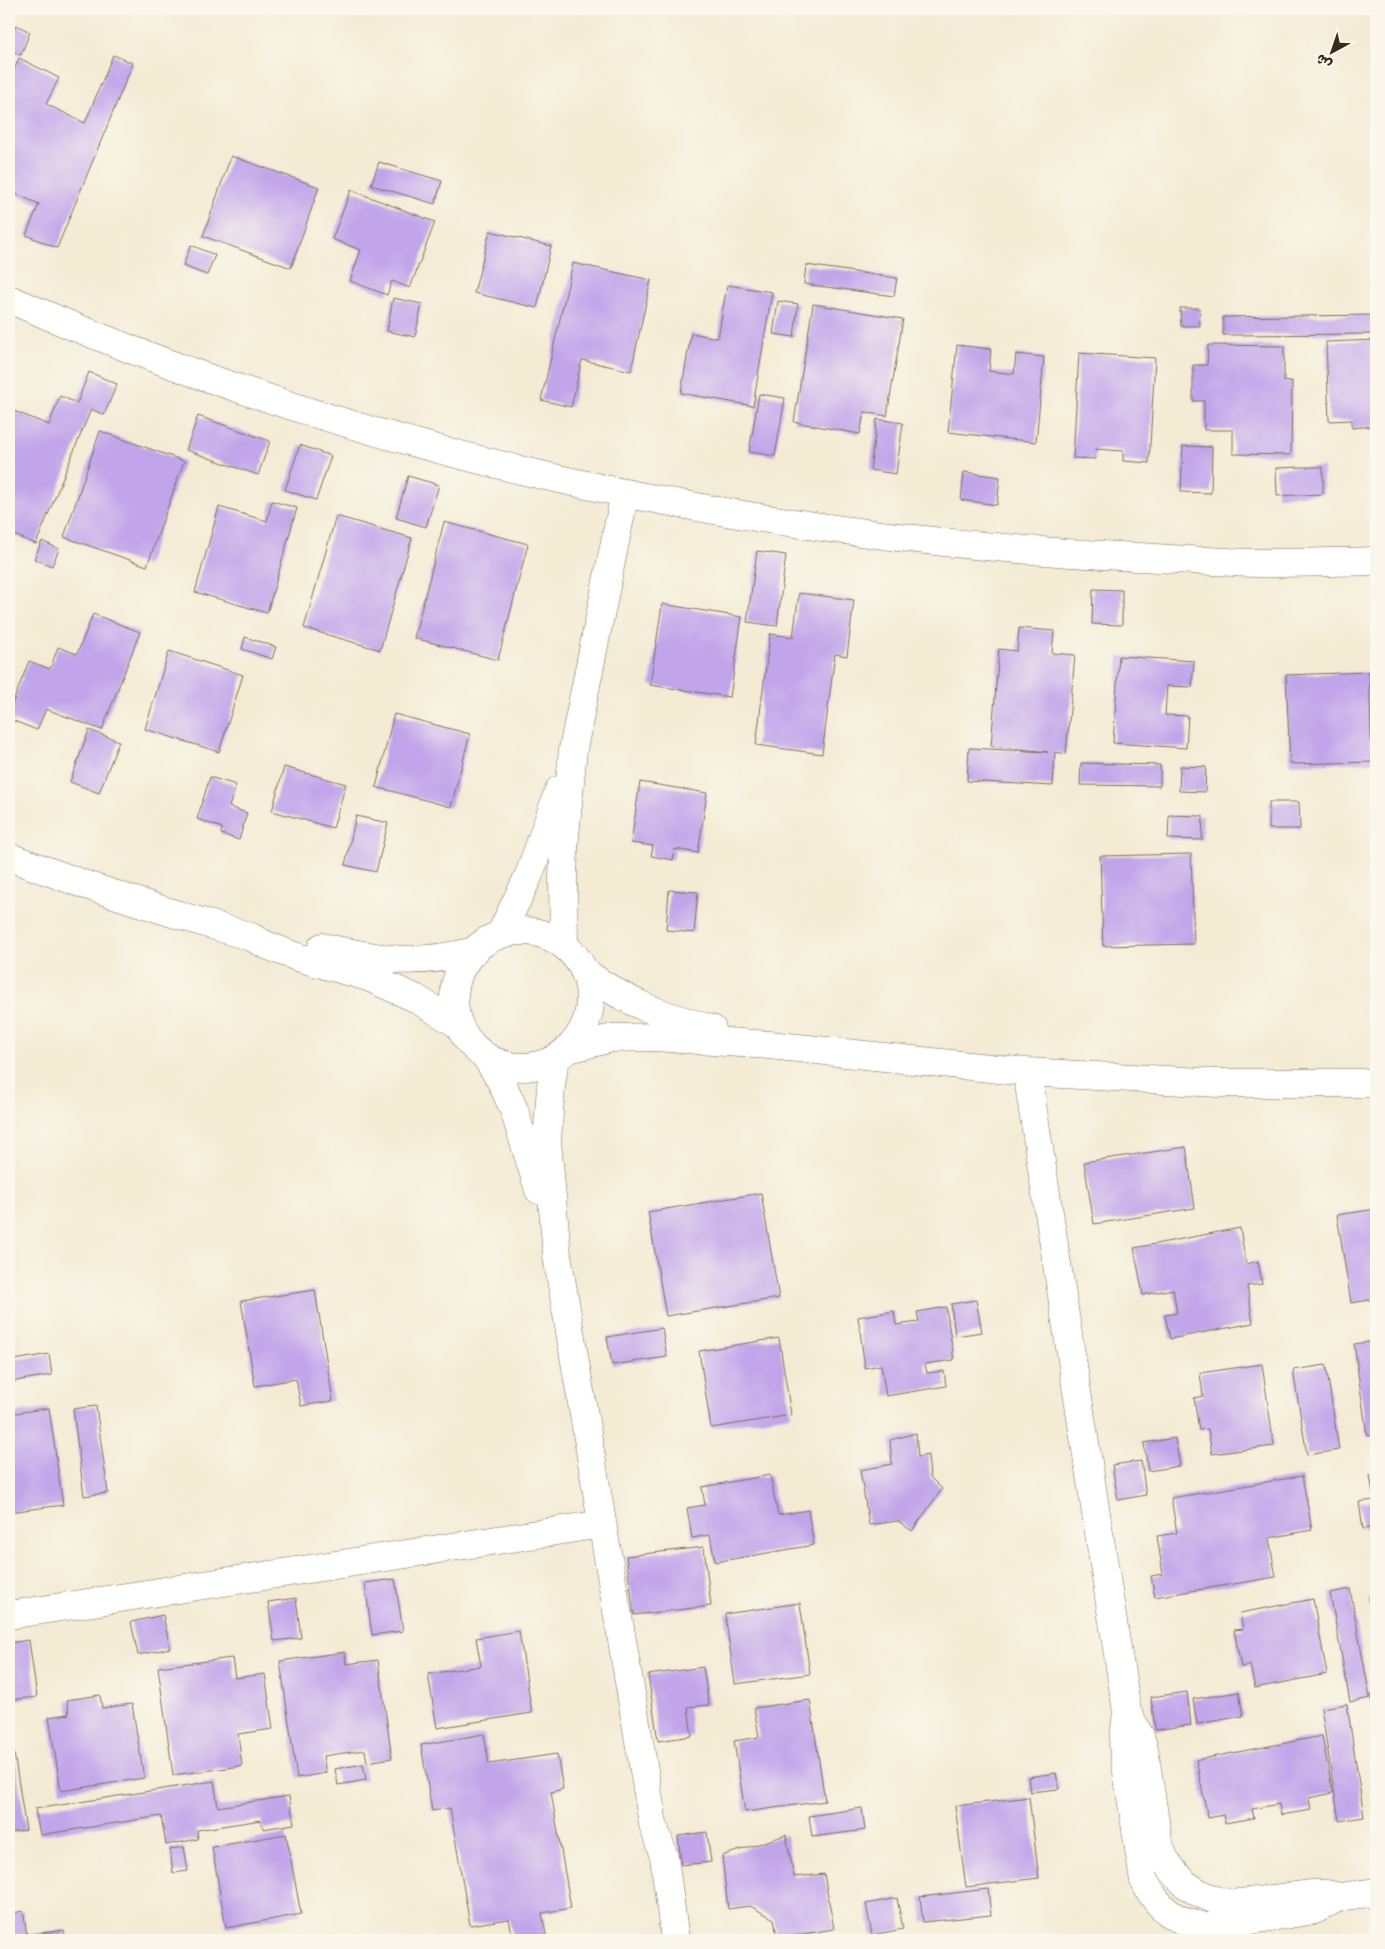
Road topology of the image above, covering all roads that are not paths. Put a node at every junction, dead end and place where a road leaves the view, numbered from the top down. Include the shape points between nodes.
1 (9, 299) edge
2 (625, 494) junction
3 (1376, 561) edge
4 (573, 749) junction
5 (9, 857) edge
6 (500, 934) junction
7 (251, 937) junction
8 (564, 946) junction
9 (475, 950) junction
10 (585, 972) junction
11 (459, 1025) junction
12 (769, 1045) junction
13 (562, 1054) junction
14 (486, 1057) junction
15 (1027, 1072) junction
16 (1376, 1083) edge
17 (557, 1256) junction
18 (602, 1524) junction
19 (9, 1615) edge
20 (653, 1824) junction
21 (1376, 1892) edge
22 (656, 1940) edge
23 (675, 1940) edge

1 - 2 street via 88,334 220,382 353,425 488,462
2 - 3 street via 764,519 934,542 1062,553 1256,563
2 - 4 street
4 - 6 street via 529,875
4 - 8 street via 564,864
5 - 7 street
6 - 8 street via 534,932
6 - 9 street
7 - 9 street via 283,939 397,961 432,960
7 - 11 street via 297,957 392,987
8 - 10 street
9 - 11 street via 465,962 454,992
10 - 12 street via 621,996 661,1015
10 - 13 street via 590,988 589,1013 580,1036
11 - 14 street via 465,1036
12 - 13 street via 634,1036 612,1038
12 - 15 street
13 - 14 street via 542,1065 528,1067 499,1064
13 - 17 street via 551,1086 547,1141
14 - 17 street via 517,1117
15 - 16 street via 1218,1083
15 - 21 street via 1127,1712 1144,1749 1158,1841 1164,1858 1174,1872 1199,1893 1232,1904 1312,1894 1339,1897
17 - 18 street
18 - 19 street
18 - 20 street
20 - 22 street via 650,1858
20 - 23 street via 664,1857

